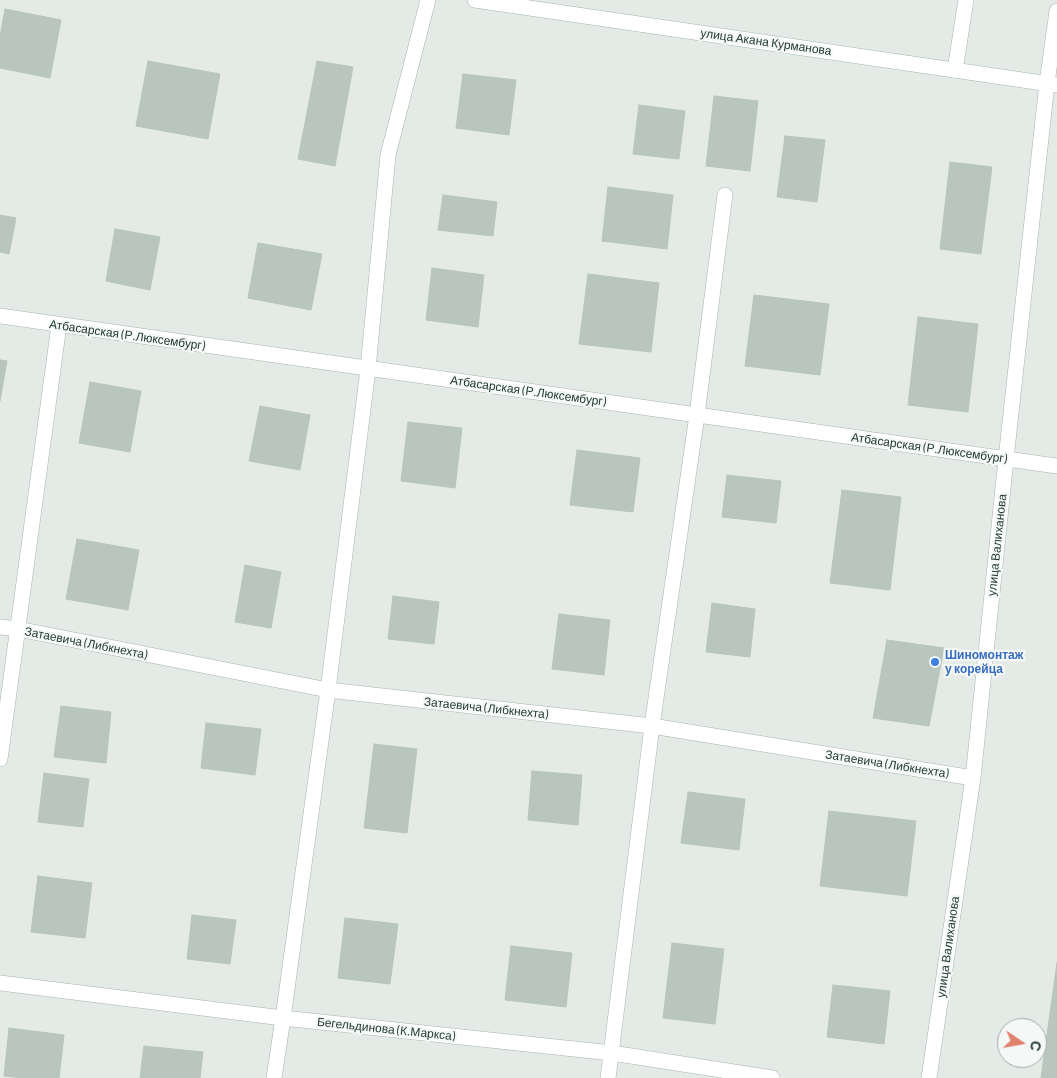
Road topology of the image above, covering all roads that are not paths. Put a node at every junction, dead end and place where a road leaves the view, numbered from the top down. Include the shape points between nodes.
1 (428, 0) edge
2 (475, 0) edge
3 (966, 0) edge
4 (1057, 12) edge
5 (955, 70) junction
6 (1052, 84) edge
7 (724, 195) dead end
8 (0, 316) edge
9 (59, 325) junction
10 (368, 368) junction
11 (697, 415) junction
12 (1006, 459) junction
13 (1057, 466) edge
14 (0, 627) edge
15 (18, 629) junction
16 (328, 690) junction
17 (652, 726) junction
18 (0, 759) edge
19 (973, 778) junction
20 (0, 983) edge
21 (283, 1018) junction
22 (612, 1053) junction
23 (274, 1078) edge
24 (608, 1078) edge
25 (772, 1078) edge
26 (928, 1078) edge

1 - 10 street via 388,155
2 - 5 street, улица Акана Курманова
3 - 5 street
4 - 6 street, улица Валиханова
5 - 6 street, улица Акана Курманова
6 - 12 street, улица Валиханова
7 - 11 street
8 - 9 street, Атбасарская (Р.Люксембург)
9 - 10 street, Атбасарская (Р.Люксембург)
9 - 15 street
10 - 11 street, Атбасарская (Р.Люксембург)
10 - 16 street
11 - 12 street, Атбасарская (Р.Люксембург)
11 - 17 street
12 - 13 street, Атбасарская (Р.Люксембург)
12 - 19 street, улица Валиханова
14 - 15 street, Затаевича (Либкнехта)
15 - 16 street, Затаевича (Либкнехта)
15 - 18 street
16 - 17 street, Затаевича (Либкнехта)
16 - 21 street
17 - 19 street, Затаевича (Либкнехта)
17 - 22 street
19 - 26 street, улица Валиханова
20 - 21 street, Бегельдинова (К.Маркса)
21 - 22 street, Бегельдинова (К.Маркса)
21 - 23 street
22 - 24 street
22 - 25 street, Бегельдинова (К.Маркса)

